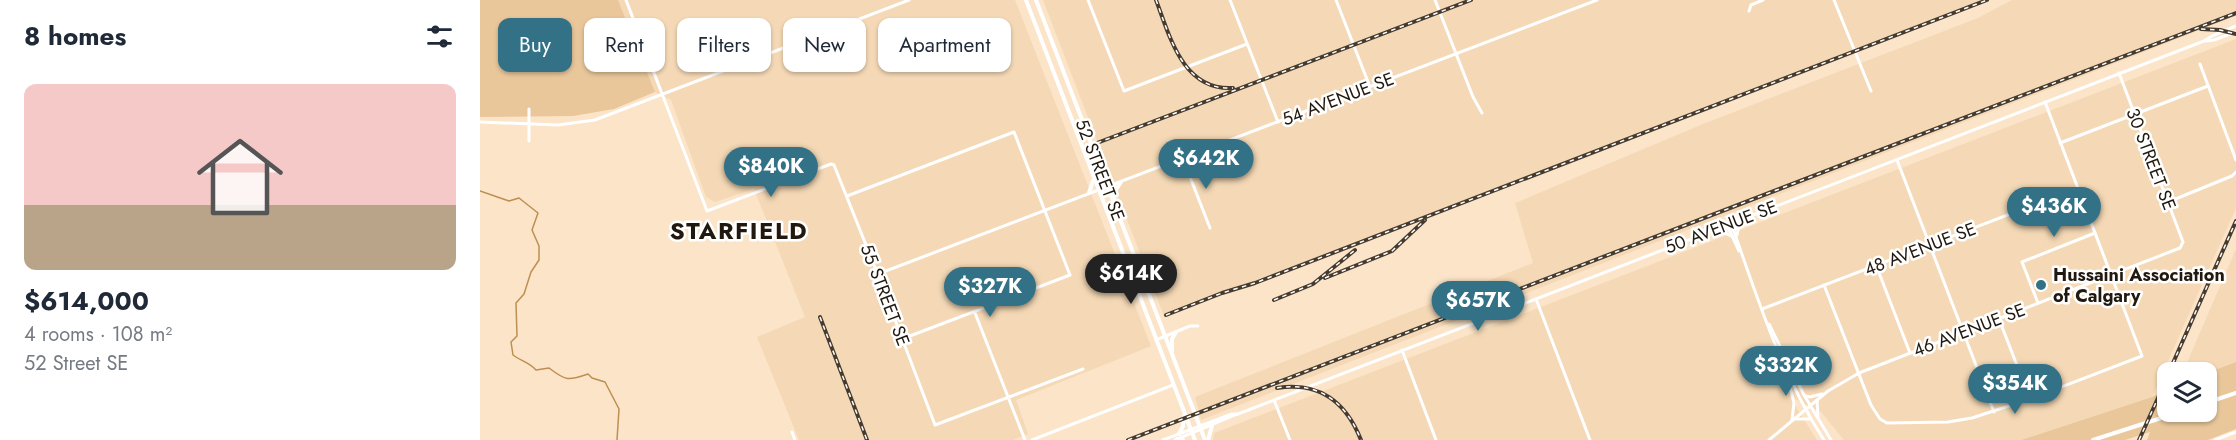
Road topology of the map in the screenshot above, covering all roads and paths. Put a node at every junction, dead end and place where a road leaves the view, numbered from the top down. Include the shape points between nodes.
1 (626, 0) edge
2 (909, 0) edge
3 (1026, 0) edge
4 (1036, 0) edge
5 (1088, 0) edge
6 (1230, 0) edge
7 (1336, 0) edge
8 (1434, 0) edge
9 (1597, 0) edge
10 (1763, 0) edge
11 (1834, 0) edge
12 (1749, 10) dead end
13 (2236, 26) edge
14 (2236, 32) edge
15 (2204, 41) junction
16 (1247, 44) junction
17 (1455, 54) junction
18 (2200, 64) dead end
19 (2119, 73) junction
20 (2208, 86) junction
21 (1370, 87) junction
22 (1871, 91) dead end
23 (662, 96) junction
24 (2045, 102) junction
25 (529, 109) dead end
26 (1482, 113) dead end
27 (2134, 114) junction
28 (480, 122) edge
29 (1278, 122) junction
30 (529, 124) junction
31 (529, 141) dead end
32 (2060, 143) junction
33 (1183, 159) junction
34 (1897, 160) junction
35 (2236, 160) edge
36 (2236, 172) edge
37 (1093, 177) junction
38 (1121, 182) junction
39 (1107, 186) junction
40 (2078, 188) junction
41 (1098, 189) junction
42 (1089, 193) junction
43 (847, 196) junction
44 (2168, 202) junction
45 (1113, 204) junction
46 (1044, 210) junction
47 (1741, 220) junction
48 (1729, 224) junction
49 (1210, 228) dead end
50 (1710, 231) junction
51 (2095, 233) junction
52 (1734, 237) junction
53 (1930, 244) junction
54 (2182, 244) joint
55 (1876, 265) junction
56 (878, 274) junction
57 (2111, 275) junction
58 (1824, 285) junction
59 (1536, 299) junction
60 (2038, 303) junction
61 (1762, 309) junction
62 (975, 313) junction
63 (1999, 319) junction
64 (1198, 326) dead end
65 (1176, 332) junction
66 (1963, 333) junction
67 (1164, 336) junction
68 (903, 339) junction
69 (1156, 339) junction
70 (1402, 350) junction
71 (1910, 353) junction
72 (1172, 355) junction
73 (1083, 369) dead end
74 (1859, 373) junction
75 (1787, 375) junction
76 (1173, 385) junction
77 (2236, 393) edge
78 (1824, 394) junction
79 (1804, 395) junction
80 (1009, 397) junction
81 (1274, 399) junction
82 (1817, 399) junction
83 (2030, 399) junction
84 (2217, 399) edge
85 (1810, 405) junction
86 (1804, 409) junction
87 (1184, 412) junction
88 (1994, 412) junction
89 (1238, 414) junction
90 (1810, 419) junction
91 (1818, 419) junction
92 (2157, 419) edge
93 (1792, 420) junction
94 (1212, 426) junction
95 (1200, 428) junction
96 (1192, 431) junction
97 (792, 432) dead end
98 (2236, 432) edge
99 (1177, 438) edge
100 (795, 440) edge
101 (1025, 440) edge
102 (1032, 440) edge
103 (1163, 440) edge
104 (1183, 440) edge
105 (1195, 440) edge
106 (1206, 440) edge
107 (1290, 440) edge
108 (1436, 440) edge
109 (1590, 440) edge
110 (1769, 440) edge
111 (1824, 440) edge
112 (1831, 440) edge
113 (2093, 440) edge
114 (2215, 440) edge

1 - 23 street
2 - 23 street
3 - 37 main road, 52 STREET SE
4 - 39 main road, 52 STREET SE
5 - 16 street via 1124,91
6 - 16 street
7 - 21 street
8 - 17 street
9 - 17 street, 54 AVENUE SE
10 - 12 street
11 - 22 street
13 - 15 street, 50 AVENUE SE
14 - 15 street, 50 AVENUE SE
15 - 19 street, 50 AVENUE SE
16 - 29 street
17 - 21 street, 54 AVENUE SE
17 - 26 street
18 - 20 street
19 - 24 street, 50 AVENUE SE
19 - 27 street, 30 STREET SE
20 - 27 street
20 - 35 street
21 - 29 street, 54 AVENUE SE
23 - 30 street via 587,122
23 - 43 street, 55 STREET SE via 707,211 831,164
24 - 32 street
24 - 34 street, 50 AVENUE SE
25 - 30 street
27 - 32 street
27 - 44 street, 30 STREET SE
28 - 30 street
29 - 33 street, 54 AVENUE SE
30 - 31 street
32 - 40 street
33 - 38 street, 54 AVENUE SE
33 - 49 street
34 - 47 street, 50 AVENUE SE
34 - 53 street
36 - 44 street
37 - 41 main road, 52 STREET SE
37 - 42 main road
38 - 39 street, 54 AVENUE SE
38 - 45 main road
39 - 41 street, 54 AVENUE SE
39 - 45 main road, 52 STREET SE
40 - 51 street
40 - 53 street, 48 AVENUE SE
41 - 42 street, 54 AVENUE SE
41 - 69 main road, 52 STREET SE
42 - 46 street, 54 AVENUE SE
43 - 46 street via 1014,132
43 - 56 street, 55 STREET SE
44 - 54 street, 30 STREET SE
45 - 67 main road, 52 STREET SE
46 - 56 street, 54 AVENUE SE
46 - 62 street via 1070,275
47 - 48 street, 50 AVENUE SE
47 - 52 street
48 - 50 street, 50 AVENUE SE
48 - 52 street
50 - 52 street
50 - 59 street, 50 AVENUE SE
51 - 57 street
51 - 60 street via 2022,262
52 - 61 street
53 - 55 street, 48 AVENUE SE
53 - 66 street
54 - 57 street, 46 AVENUE SE
55 - 58 street, 48 AVENUE SE
55 - 71 street
56 - 68 street, 55 STREET SE
57 - 60 street, 46 AVENUE SE
57 - 83 street via 2142,356
58 - 61 street, 48 AVENUE SE
58 - 74 street
59 - 70 street, 50 AVENUE SE
59 - 109 street
60 - 63 street, 46 AVENUE SE
61 - 75 street
61 - 79 street
62 - 68 street
62 - 80 street
63 - 66 street, 46 AVENUE SE
63 - 83 street
64 - 65 street
65 - 67 street
65 - 72 main road
66 - 71 street, 46 AVENUE SE
66 - 88 street
67 - 69 street
67 - 72 main road, 52 STREET SE
68 - 80 street, 55 STREET SE via 935,425
69 - 76 main road, 52 STREET SE
70 - 81 street, 50 AVENUE SE
70 - 108 street
71 - 74 street, 46 AVENUE SE
72 - 95 main road, 52 STREET SE
73 - 80 street
74 - 78 street, 46 AVENUE SE
74 - 88 street via 1871,405 1885,423 1948,422
75 - 86 street
75 - 93 street via 1794,403
76 - 87 main road, 52 STREET SE
76 - 102 street
77 - 84 main road
78 - 79 street
78 - 82 street, 46 AVENUE SE
79 - 85 street
80 - 101 street
81 - 89 street, 50 AVENUE SE
81 - 107 street
82 - 85 street, 46 AVENUE SE
82 - 91 street
83 - 88 street
85 - 86 street, 46 AVENUE SE
85 - 91 street
86 - 90 street
86 - 93 street, 46 AVENUE SE
87 - 96 main road, 52 STREET SE
87 - 99 main road via 1184,424
89 - 94 street, 50 AVENUE SE
89 - 95 street, 50 AVENUE SE
90 - 93 street
90 - 111 street
91 - 112 street
92 - 113 main road
93 - 110 street, 46 AVENUE SE
94 - 95 street, 50 AVENUE SE
94 - 106 main road
95 - 96 street, 50 AVENUE SE
95 - 106 main road, 52 STREET SE
96 - 99 street, 50 AVENUE SE
96 - 105 main road, 52 STREET SE
97 - 100 street
98 - 114 street
99 - 103 street, 50 AVENUE SE
99 - 104 main road

